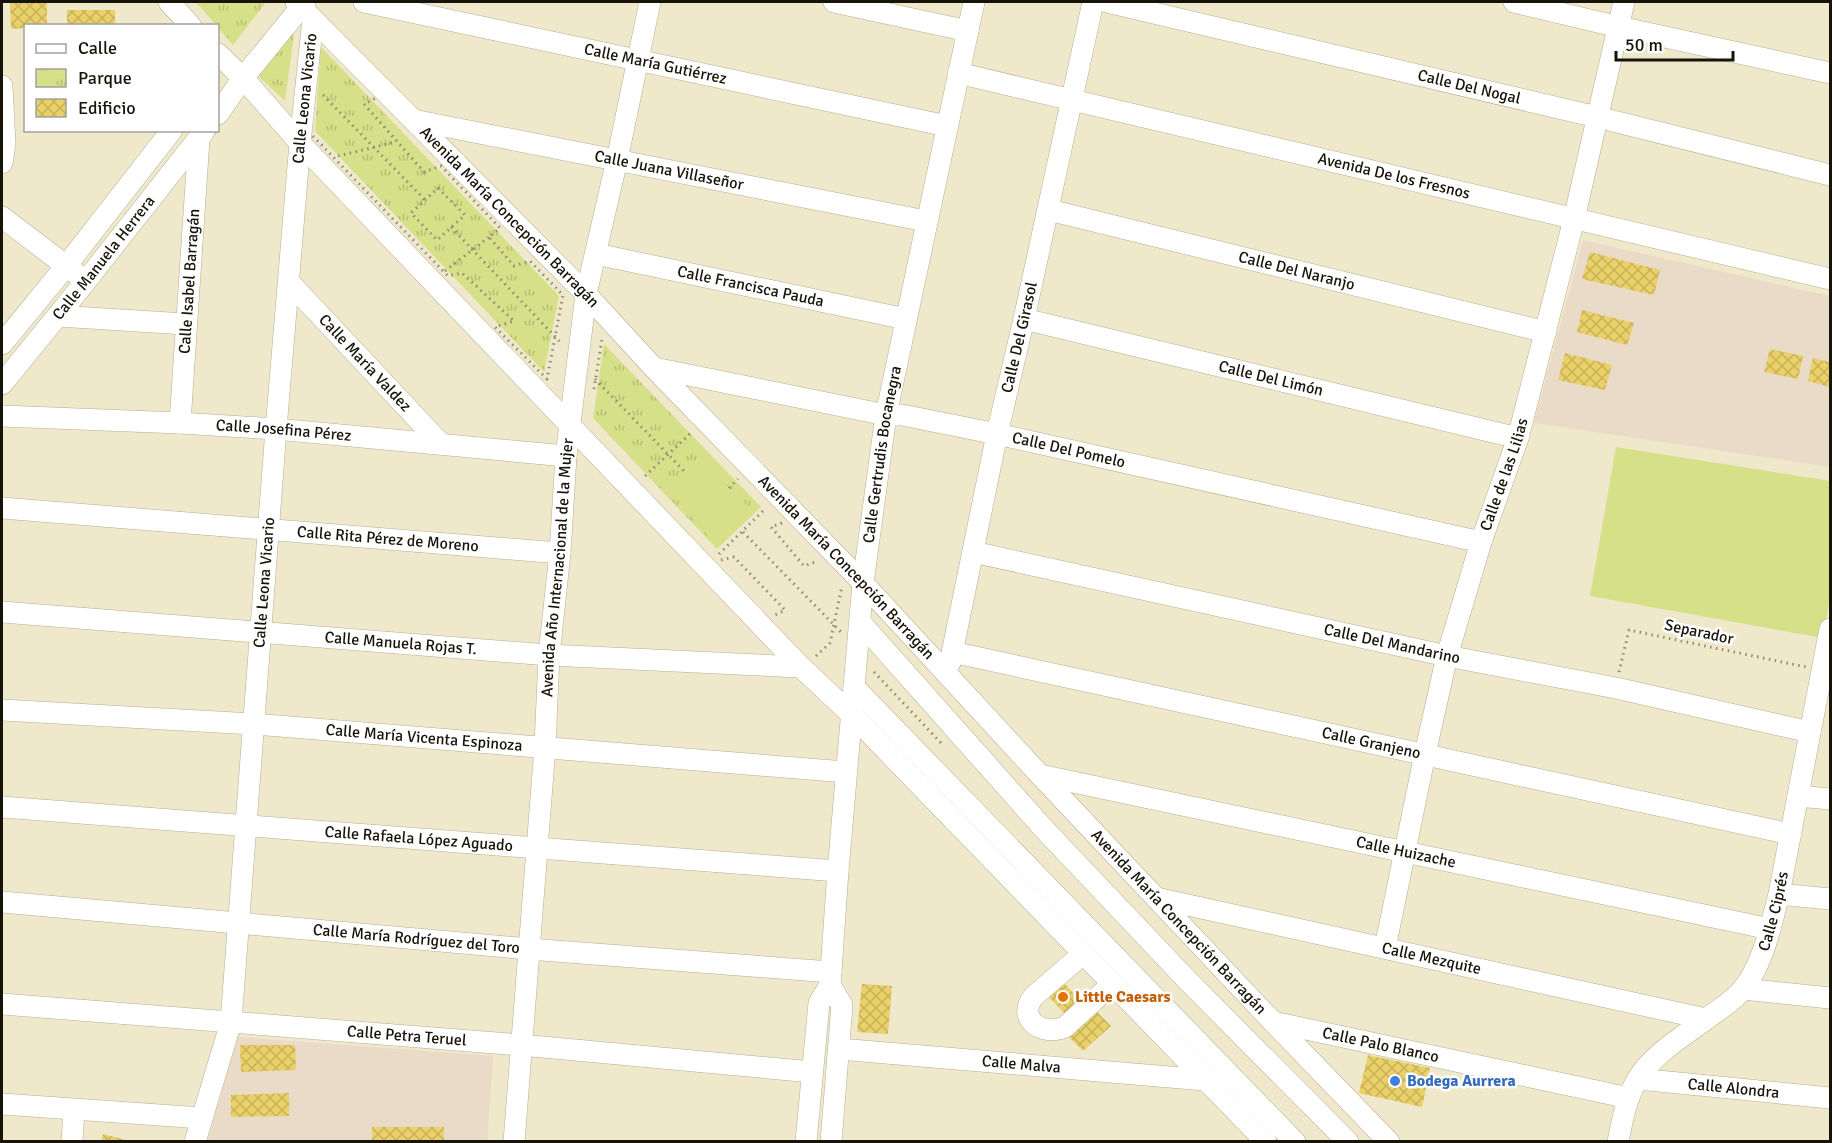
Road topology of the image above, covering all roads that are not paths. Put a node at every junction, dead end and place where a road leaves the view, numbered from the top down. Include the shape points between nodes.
1 (169, 2) edge
2 (364, 2) edge
3 (650, 2) edge
4 (834, 2) edge
5 (974, 2) edge
6 (1093, 2) edge
7 (1107, 2) edge
8 (1514, 2) edge
9 (1624, 2) edge
10 (304, 7) edge
11 (189, 24) edge
12 (1619, 27) junction
13 (968, 31) junction
14 (638, 60) junction
15 (220, 64) edge
16 (958, 73) junction
17 (1830, 73) edge
18 (243, 78) junction
19 (2, 86) edge
20 (1071, 99) junction
21 (219, 113) edge
22 (1597, 117) junction
23 (413, 120) junction
24 (947, 126) junction
25 (170, 132) edge
26 (202, 135) edge
27 (300, 143) junction
28 (616, 160) junction
29 (2, 163) edge
30 (1830, 175) edge
31 (1049, 210) junction
32 (2, 217) edge
33 (1574, 219) junction
34 (926, 221) junction
35 (596, 254) junction
36 (66, 266) junction
37 (1830, 279) edge
38 (86, 281) junction
39 (289, 282) junction
40 (586, 294) junction
41 (58, 316) junction
42 (906, 319) junction
43 (1024, 319) junction
44 (185, 324) junction
45 (1546, 332) junction
46 (2, 344) edge
47 (654, 368) junction
48 (2, 384) edge
49 (886, 415) junction
50 (2, 416) edge
51 (180, 423) junction
52 (570, 426) junction
53 (276, 429) junction
54 (997, 434) junction
55 (1518, 438) junction
56 (441, 444) junction
57 (566, 456) junction
58 (2, 508) edge
59 (269, 529) junction
60 (1481, 542) junction
61 (973, 552) junction
62 (560, 553) junction
63 (863, 583) junction
64 (2, 612) edge
65 (860, 622) junction
66 (1830, 632) edge
67 (261, 633) junction
68 (952, 652) junction
69 (549, 655) junction
70 (1447, 656) junction
71 (809, 662) junction
72 (948, 674) junction
73 (854, 687) junction
74 (2, 710) edge
75 (852, 715) junction
76 (254, 724) junction
77 (1810, 732) junction
78 (545, 747) junction
79 (1425, 753) junction
80 (846, 772) junction
81 (1040, 775) junction
82 (1798, 796) junction
83 (1830, 799) edge
84 (2, 807) edge
85 (245, 826) junction
86 (1790, 834) junction
87 (537, 848) junction
88 (1405, 851) junction
89 (838, 871) junction
90 (1779, 894) junction
91 (1156, 897) junction
92 (1830, 898) edge
93 (2, 903) edge
94 (238, 922) junction
95 (1770, 929) junction
96 (1385, 948) junction
97 (529, 949) junction
98 (1083, 954) junction
99 (831, 979) junction
100 (1112, 984) junction
101 (1743, 989) junction
102 (1830, 998) edge
103 (2, 1004) edge
104 (1706, 1019) junction
105 (231, 1022) junction
106 (1273, 1023) junction
107 (521, 1046) junction
108 (839, 1049) junction
109 (812, 1072) junction
110 (1638, 1079) junction
111 (1205, 1080) junction
112 (1629, 1098) junction
113 (1830, 1098) edge
114 (2, 1104) edge
115 (74, 1110) junction
116 (202, 1118) junction
117 (72, 1142) edge
118 (195, 1142) edge
119 (514, 1142) edge
120 (806, 1142) edge
121 (831, 1142) edge
122 (1266, 1142) edge
123 (1295, 1142) edge
124 (1348, 1142) edge
125 (1389, 1142) edge
126 (1618, 1142) edge

1 - 11 street
2 - 14 street, Calle María Gutiérrez
3 - 14 street, Avenida Año Internacional de la Mujer
4 - 13 street
5 - 13 street, Calle Gertrudis Bocanegra
6 - 20 street, Calle Del Girasol
7 - 22 street, Calle Del Nogal
8 - 12 street
9 - 12 street, Calle de las Lilias
10 - 18 street
10 - 23 street, Avenida María Concepción Barragán
10 - 27 street, Calle Leona Vicario via 311,83
12 - 17 street
12 - 22 street, Calle de las Lilias
13 - 16 street, Calle Gertrudis Bocanegra
14 - 24 street, Calle María Gutiérrez
14 - 28 street, Avenida Año Internacional de la Mujer
15 - 18 street
16 - 20 street, Avenida De los Fresnos
16 - 24 street, Calle Gertrudis Bocanegra
18 - 21 street
18 - 27 street
19 - 29 street
20 - 31 street, Calle Del Girasol
20 - 33 street, Avenida De los Fresnos
22 - 30 street, Calle Del Nogal
22 - 33 street, Calle de las Lilias
23 - 28 street, Calle Juana Villaseñor
23 - 40 street, Avenida María Concepción Barragán
24 - 34 street, Calle Gertrudis Bocanegra
25 - 36 street, Calle Manuela Herrera
26 - 38 street, Calle Manuela Herrera
26 - 44 street, Calle Isabel Barragán
27 - 39 street, Calle Leona Vicario
27 - 52 street
28 - 34 street, Calle Juana Villaseñor
28 - 35 street, Avenida Año Internacional de la Mujer
31 - 43 street, Calle Del Girasol
31 - 45 street, Calle Del Naranjo
32 - 36 street
33 - 37 street, Avenida De los Fresnos
33 - 45 street, Calle de las Lilias
34 - 42 street, Calle Gertrudis Bocanegra
35 - 40 street, Avenida Año Internacional de la Mujer
35 - 42 street, Calle Francisca Pauda
36 - 38 street
36 - 46 street, Calle Manuela Herrera
38 - 41 street, Calle Manuela Herrera
39 - 53 street, Calle Leona Vicario
39 - 56 street, Calle María Valdez
40 - 47 street, Avenida María Concepción Barragán
40 - 52 street, Avenida Año Internacional de la Mujer
41 - 44 street
41 - 48 street, Calle Manuela Herrera
42 - 49 street, Calle Gertrudis Bocanegra
43 - 54 street, Calle Del Girasol
43 - 55 street, Calle Del Limón
44 - 51 street, Calle Isabel Barragán
45 - 55 street, Calle de las Lilias
47 - 49 street, Calle Del Pomelo
47 - 63 street, Avenida María Concepción Barragán
49 - 54 street, Calle Del Pomelo
49 - 63 street, Calle Gertrudis Bocanegra
50 - 51 street, Calle Josefina Pérez
51 - 53 street, Calle Josefina Pérez
52 - 57 street, Avenida Año Internacional de la Mujer
52 - 71 street
53 - 56 street, Calle Josefina Pérez
53 - 59 street, Calle Leona Vicario
54 - 60 street, Calle Del Pomelo
54 - 61 street, Calle Del Girasol
55 - 60 street, Calle de las Lilias
56 - 57 street, Calle Josefina Pérez
57 - 62 street, Avenida Año Internacional de la Mujer
58 - 59 street, Calle Rita Pérez de Moreno
59 - 62 street, Calle Rita Pérez de Moreno
59 - 67 street, Calle Leona Vicario
60 - 70 street, Calle de las Lilias
61 - 68 street, Calle Del Girasol
61 - 70 street, Calle Del Mandarino
62 - 69 street, Avenida Año Internacional de la Mujer
63 - 65 street, Calle Gertrudis Bocanegra
63 - 72 street, Avenida María Concepción Barragán
64 - 67 street, Calle Manuela Rojas T.
65 - 73 street, Calle Gertrudis Bocanegra
65 - 124 street, Avenida María Concepción Barragán via 1044,829
66 - 77 street, Calle Ciprés
67 - 69 street, Calle Manuela Rojas T.
67 - 76 street, Calle Leona Vicario
68 - 72 street, Calle Del Girasol
68 - 79 street, Calle Granjeno
69 - 71 street, Calle Manuela Rojas T.
69 - 78 street, Avenida Año Internacional de la Mujer
70 - 77 street, Calle Del Mandarino via 1616,688
70 - 79 street, Calle de las Lilias
71 - 75 street
72 - 81 street, Avenida María Concepción Barragán
73 - 75 street, Calle Gertrudis Bocanegra
73 - 123 street
74 - 76 street, Calle María Vicenta Espinoza
75 - 80 street, Calle Gertrudis Bocanegra
75 - 98 street
76 - 78 street, Calle María Vicenta Espinoza
76 - 85 street, Calle Leona Vicario
77 - 82 street, Calle Ciprés
78 - 80 street, Calle María Vicenta Espinoza
78 - 87 street, Avenida Año Internacional de la Mujer
79 - 86 street, Calle Granjeno
79 - 88 street, Calle de las Lilias
80 - 89 street, Calle Gertrudis Bocanegra
81 - 88 street, Calle Huizache
81 - 91 street, Avenida María Concepción Barragán
82 - 83 street
82 - 86 street, Calle Ciprés
84 - 85 street, Calle Rafaela López Aguado
85 - 87 street, Calle Rafaela López Aguado
85 - 94 street, Calle Leona Vicario
86 - 90 street, Calle Ciprés
87 - 89 street, Calle Rafaela López Aguado
87 - 97 street, Avenida Año Internacional de la Mujer
88 - 95 street, Calle Huizache
88 - 96 street, Calle de las Lilias
89 - 99 street, Calle Gertrudis Bocanegra
90 - 92 street
90 - 95 street, Calle Ciprés
91 - 96 street, Calle Mezquite
91 - 106 street, Avenida María Concepción Barragán
93 - 94 street, Calle María Rodríguez del Toro
94 - 97 street, Calle María Rodríguez del Toro
94 - 105 street, Calle Leona Vicario
95 - 101 street, Calle Ciprés via 1754,972
96 - 104 street, Calle Mezquite
97 - 99 street, Calle María Rodríguez del Toro
97 - 107 street, Avenida Año Internacional de la Mujer
98 - 100 street
98 - 100 street via 1029,1001 1029,1018 1034,1024 1044,1030 1065,1027
99 - 108 street, Calle Gertrudis Bocanegra via 842,1005
99 - 109 street, Calle Gertrudis Bocanegra via 819,1003
100 - 111 street
101 - 102 street
101 - 104 street, Calle Ciprés
103 - 105 street, Calle Petra Teruel
104 - 110 street, Calle Ciprés via 1659,1056
105 - 107 street, Calle Petra Teruel
105 - 116 street, Calle Leona Vicario
106 - 112 street, Calle Palo Blanco
106 - 125 street, Avenida María Concepción Barragán
107 - 109 street, Calle Petra Teruel
107 - 119 street, Avenida Año Internacional de la Mujer
108 - 111 street, Calle Malva
108 - 121 street, Calle Gertrudis Bocanegra
109 - 120 street, Calle Gertrudis Bocanegra
110 - 112 street, Calle Ciprés
110 - 113 street, Calle Alondra
111 - 122 street
112 - 126 street, Calle Ciprés
114 - 115 street
115 - 116 street
115 - 117 street
116 - 118 street, Calle Leona Vicario

